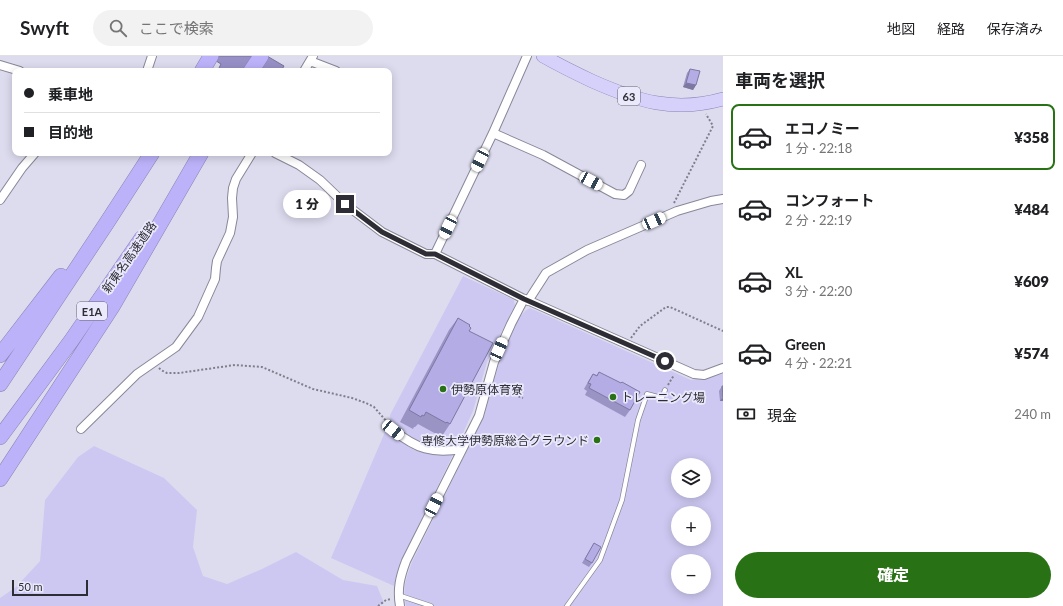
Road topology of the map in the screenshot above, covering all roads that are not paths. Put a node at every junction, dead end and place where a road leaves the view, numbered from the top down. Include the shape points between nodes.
1 (152, 56) edge
2 (211, 56) edge
3 (261, 56) edge
4 (527, 56) edge
5 (543, 56) edge
6 (312, 59) edge
7 (0, 65) edge
8 (148, 68) edge
9 (204, 68) edge
10 (253, 68) edge
11 (306, 68) edge
12 (330, 68) edge
13 (12, 69) edge
14 (723, 99) edge
15 (493, 133) junction
16 (32, 156) edge
17 (147, 156) edge
18 (199, 156) edge
19 (250, 156) edge
20 (281, 156) edge
21 (641, 165) dead end
22 (182, 183) junction
23 (723, 199) edge
24 (0, 200) edge
25 (435, 254) junction
26 (526, 300) junction
27 (0, 354) edge
28 (723, 368) edge
29 (0, 384) edge
30 (665, 390) road end
31 (81, 429) dead end
32 (393, 430) road end
33 (0, 437) edge
34 (462, 449) junction
35 (0, 479) edge
36 (398, 596) junction
37 (400, 606) edge
38 (432, 606) edge
39 (567, 606) edge

1 - 8 street
2 - 9 highway
3 - 10 highway
4 - 15 street
5 - 14 main road, 63 via 610,89 640,100 670,105 701,104
6 - 11 street
6 - 12 street
7 - 13 street
15 - 21 street via 543,155 615,194 624,195 629,191
15 - 25 street
16 - 24 street
17 - 27 highway via 81,250
17 - 29 highway via 100,234
18 - 22 highway
19 - 31 street via 233,188 230,233 217,261 215,279 198,317 176,347 137,374
20 - 25 street via 320,180 345,204 382,232 426,254
22 - 33 highway, 新東名高速道路 / E1A
22 - 35 highway via 112,308
23 - 26 street via 677,211 586,250 546,273
25 - 26 street
26 - 28 street via 694,374 704,375
26 - 34 street via 511,324 494,362 479,416
30 - 39 lane via 662,398 647,394 638,420 622,500 600,560
32 - 34 street via 418,447 438,451
34 - 36 street via 406,561 400,576
36 - 37 street
36 - 38 lane

